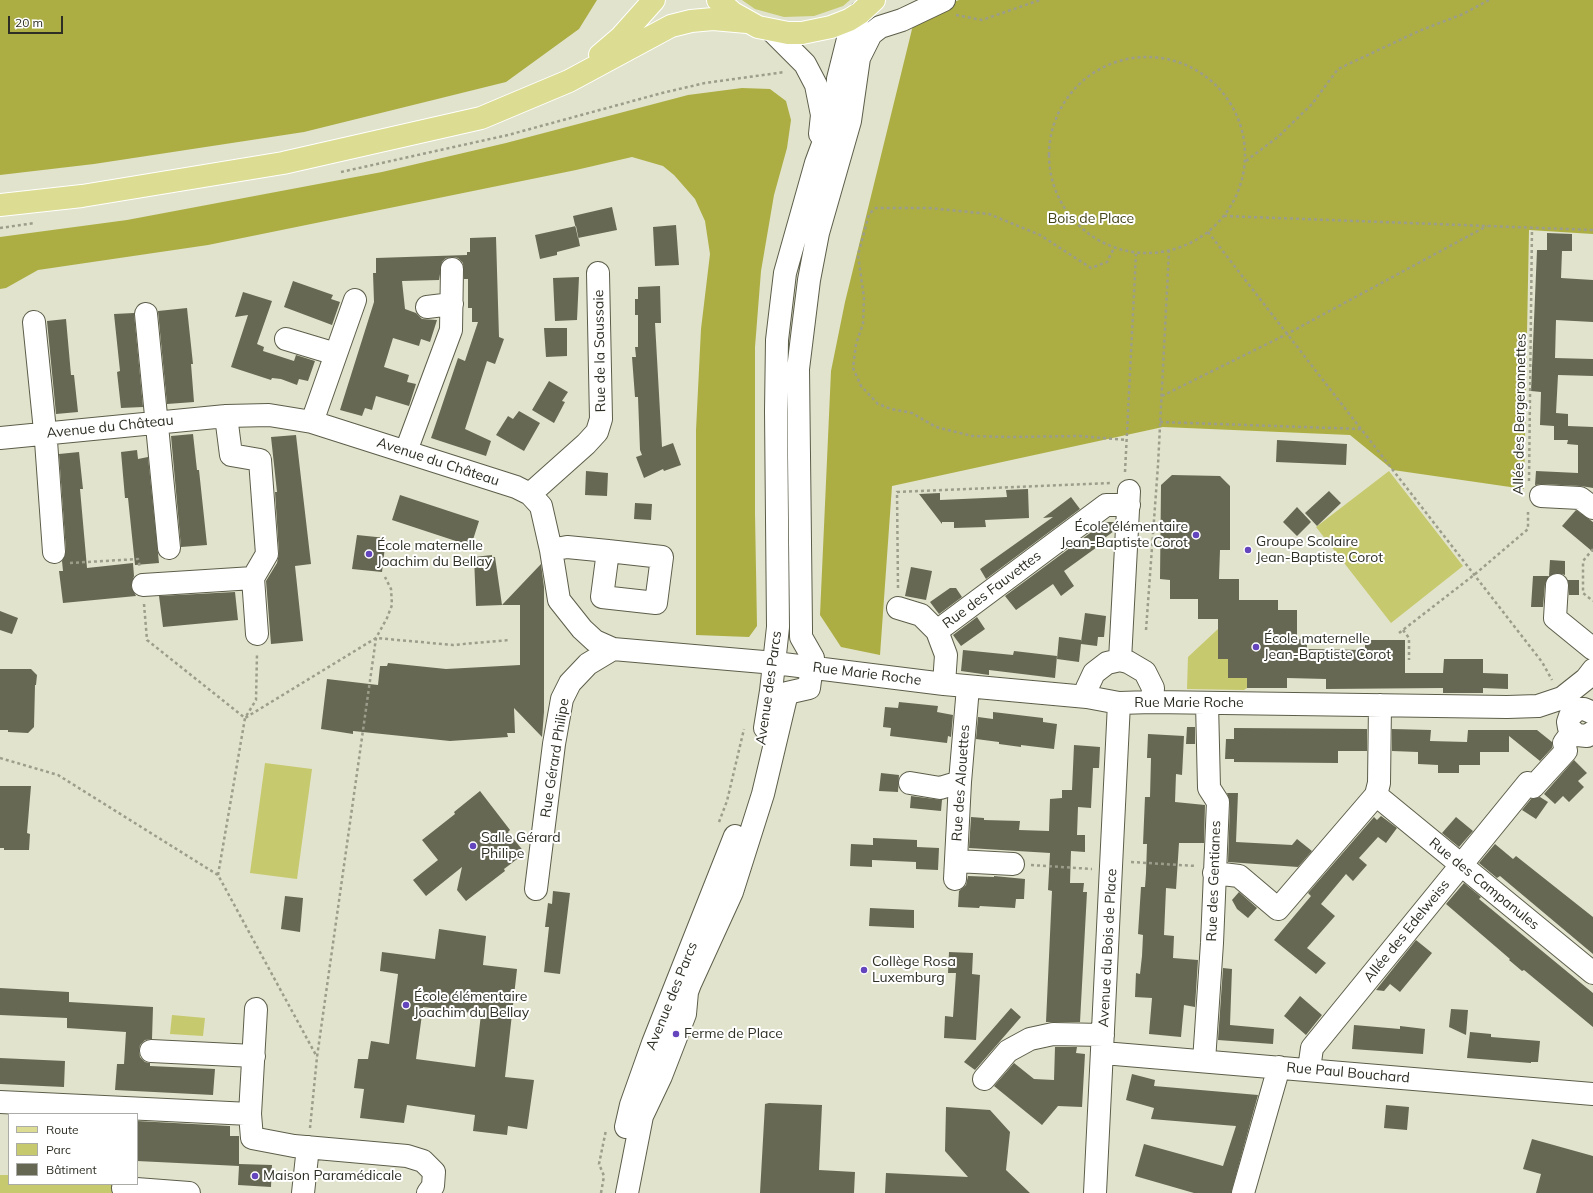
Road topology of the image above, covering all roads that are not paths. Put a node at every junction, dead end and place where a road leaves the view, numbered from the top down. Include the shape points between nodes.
1 (654, 0) edge
2 (718, 0) edge
3 (939, 2) edge
4 (867, 6) edge
5 (747, 22) junction
6 (772, 31) junction
7 (569, 81) junction
8 (816, 163) junction
9 (0, 205) edge
10 (452, 269) dead end
11 (598, 273) dead end
12 (355, 300) dead end
13 (452, 304) junction
14 (427, 307) dead end
15 (146, 314) dead end
16 (34, 322) dead end
17 (286, 339) dead end
18 (336, 354) junction
19 (226, 416) junction
20 (158, 422) junction
21 (312, 422) junction
22 (46, 434) junction
23 (0, 438) edge
24 (406, 451) junction
25 (530, 494) junction
26 (1533, 498) road end
27 (1593, 508) edge
28 (169, 548) dead end
29 (551, 550) junction
30 (608, 551) dead end
31 (54, 552) road end
32 (253, 578) junction
33 (143, 585) road end
34 (1557, 585) dead end
35 (898, 608) road end
36 (937, 631) junction
37 (257, 634) road end
38 (613, 648) junction
39 (1593, 649) edge
40 (1120, 660) junction
41 (775, 663) junction
42 (811, 667) junction
43 (1593, 670) edge
44 (944, 684) junction
45 (968, 687) junction
46 (1087, 697) junction
47 (1152, 702) junction
48 (1119, 703) junction
49 (1207, 703) junction
50 (1380, 705) junction
51 (1583, 722) edge
52 (960, 782) junction
53 (910, 783) dead end
54 (1376, 795) junction
55 (1013, 864) dead end
56 (1461, 865) junction
57 (1214, 873) junction
58 (536, 889) dead end
59 (1593, 973) edge
60 (256, 1009) dead end
61 (1103, 1044) junction
62 (151, 1051) dead end
63 (254, 1056) junction
64 (1204, 1061) junction
65 (1279, 1067) junction
66 (1309, 1069) junction
67 (984, 1079) dead end
68 (1593, 1094) edge
69 (0, 1102) edge
70 (250, 1114) junction
71 (308, 1147) junction
72 (123, 1188) dead end
73 (189, 1193) edge
74 (303, 1193) edge
75 (428, 1193) edge
76 (611, 1193) edge
77 (627, 1193) edge
78 (1095, 1193) edge
79 (1243, 1193) edge

1 - 7 main road via 621,37
2 - 5 main road
3 - 42 street via 902,20 880,27 871,34 864,46 859,58 850,121 818,233 809,280 798,369 801,637 813,658
4 - 6 main road via 831,27 816,31
4 - 8 street, Avenue des Parcs via 849,35 838,79 833,117
5 - 6 main road
5 - 7 main road via 691,20 671,26
6 - 8 street, Avenue des Parcs via 805,64 816,85 822,115
7 - 9 main road via 481,118 283,163 82,196
8 - 41 street, Avenue des Parcs via 785,274 777,340 778,627
10 - 13 street
11 - 25 street, Rue de la Saussaie via 601,419 597,432
12 - 18 street
13 - 14 street
13 - 24 street via 451,330
15 - 20 street
16 - 22 street
17 - 18 street
18 - 21 street
19 - 20 street, Avenue du Château
19 - 21 street, Avenue du Château via 269,415
19 - 32 street via 231,455 260,460 267,554
20 - 22 street, Avenue du Château
20 - 28 street
21 - 24 street, Avenue du Château
22 - 23 street, Avenue du Château
22 - 31 street
24 - 25 street, Avenue du Château via 516,487
25 - 29 street via 540,506
26 - 27 street via 1580,498
29 - 30 street via 567,547
29 - 38 street via 559,600 595,641
32 - 33 street
32 - 37 street
34 - 39 street via 1555,618
35 - 36 street, Rue des Fauvettes via 921,615
36 - 40 street, Rue des Fauvettes via 1128,492
36 - 44 street, Rue des Fauvettes via 946,655
38 - 41 street
38 - 58 street, Rue Gérard Philipe via 588,664 570,683 562,699
40 - 46 street via 1106,663 1094,674 1087,688
40 - 47 street via 1145,672 1153,688
41 - 42 street, Rue Marie Roche
41 - 76 street, Avenue des Parcs via 758,764 739,824 652,1043 631,1105
42 - 44 street, Rue Marie Roche
42 - 77 street via 809,688 787,693 763,794 732,892 688,988 684,1014 661,1076 642,1116
43 - 51 street, Rue Marie Roche via 1586,679
44 - 45 street, Rue Marie Roche
45 - 46 street, Rue Marie Roche
45 - 52 street, Rue des Alouettes
46 - 48 street, Rue Marie Roche
47 - 48 street, Rue Marie Roche
47 - 49 street, Rue Marie Roche
48 - 61 street, Avenue du Bois de Place
49 - 50 street, Rue Marie Roche
49 - 57 street, Rue des Gentianes via 1209,788 1218,802
50 - 51 street, Rue Marie Roche via 1538,706
50 - 54 street via 1379,783
51 - 56 street, Allée des Edelweiss via 1564,743 1566,751 1533,787 1528,783
52 - 53 street via 940,788
52 - 55 street, Rue des Alouettes via 956,870
54 - 56 street, Rue des Campanules
54 - 57 street via 1278,908 1239,876
56 - 59 street, Rue des Campanules
56 - 66 street, Allée des Edelweiss via 1312,1048
57 - 64 street, Rue des Gentianes
60 - 63 street
61 - 64 street, Rue Paul Bouchard
61 - 67 street, Rue Paul Bouchard via 1053,1034 1030,1039 1008,1051
61 - 78 street, Avenue du Bois de Place
62 - 63 street
63 - 70 street
64 - 65 street, Rue Paul Bouchard
65 - 66 street, Rue Paul Bouchard
65 - 79 street
66 - 68 street, Rue Paul Bouchard
69 - 70 street
70 - 71 street via 252,1138
71 - 74 street
71 - 75 street via 407,1156 423,1160 434,1172 433,1186
72 - 73 street

